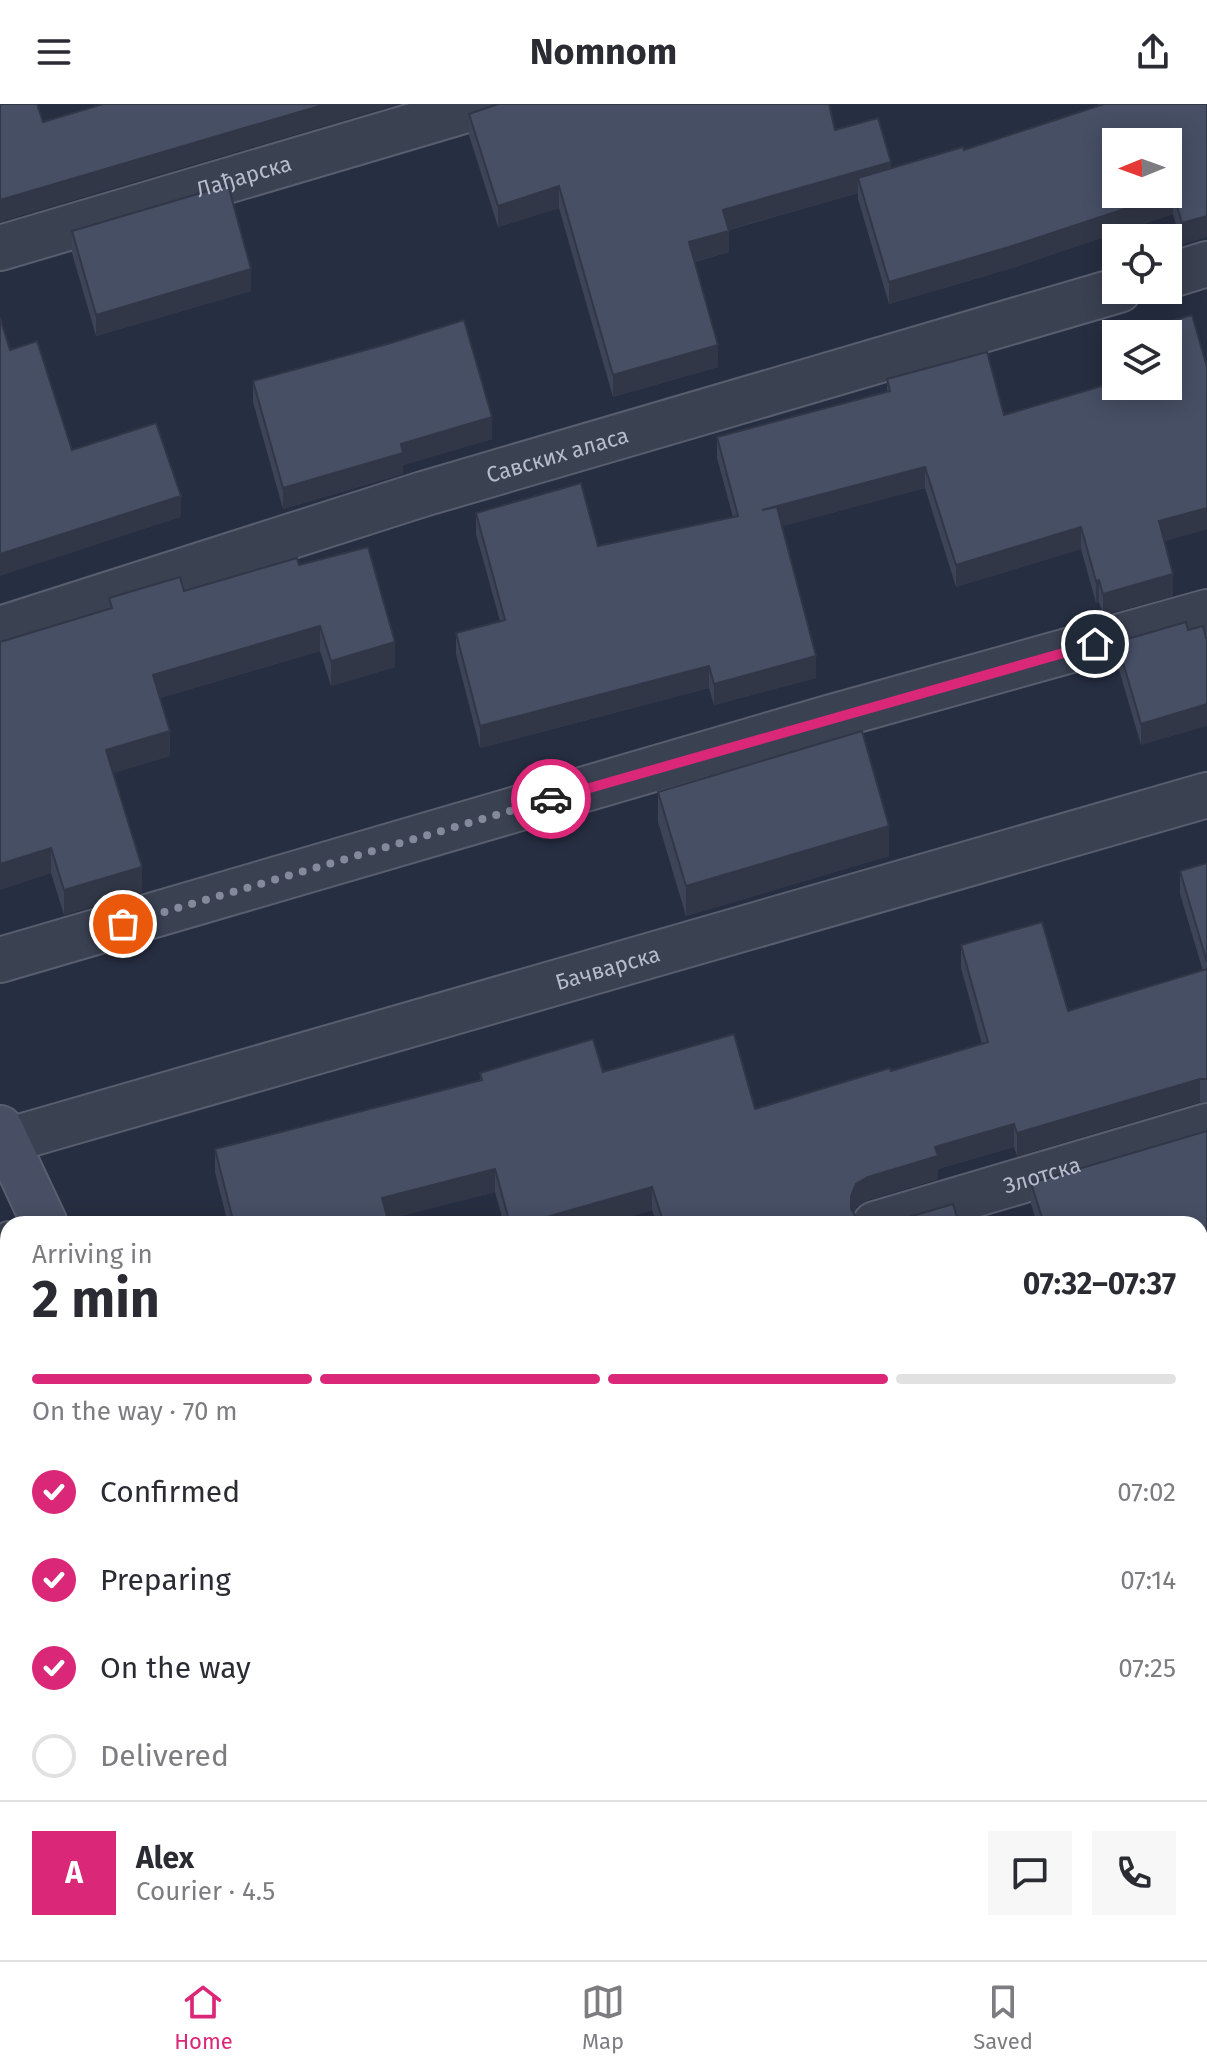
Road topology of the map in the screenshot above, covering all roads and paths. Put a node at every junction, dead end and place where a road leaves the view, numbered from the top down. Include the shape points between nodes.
1 (487, 104) edge
2 (0, 248) edge
3 (1207, 264) edge
4 (1182, 272) edge
5 (1102, 295) edge
6 (1207, 612) edge
7 (0, 629) edge
8 (1207, 795) edge
9 (0, 960) edge
10 (1207, 1126) edge
11 (3, 1134) edge
12 (29, 1216) edge
13 (902, 1216) edge

1 - 2 street, Лађарска
3 - 4 street
5 - 7 street, Савских аласа via 423,494
6 - 9 street
8 - 11 street, Бачварска
10 - 13 street, Злотска
11 - 12 main road

